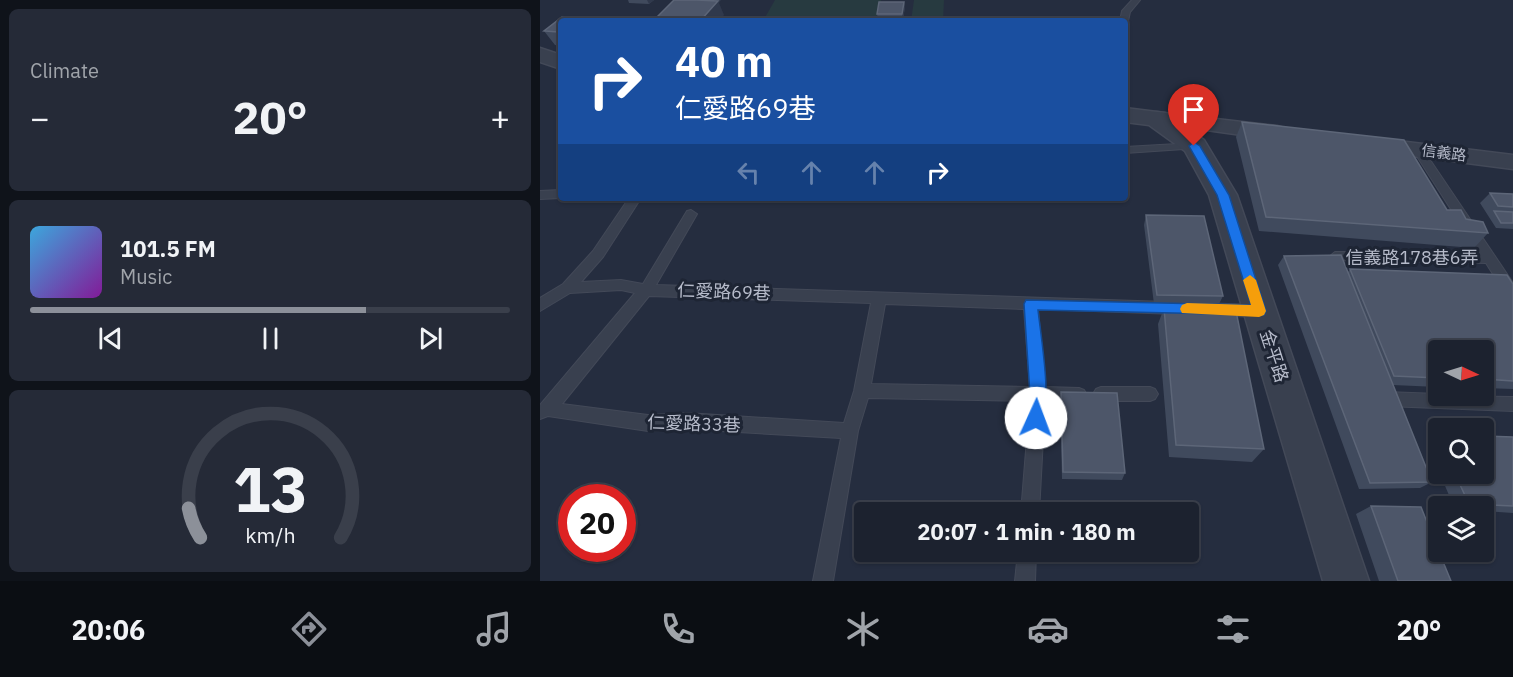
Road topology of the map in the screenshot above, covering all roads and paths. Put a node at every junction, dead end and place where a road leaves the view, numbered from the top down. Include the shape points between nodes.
1 (1136, 0) edge
2 (1125, 18) edge
3 (540, 55) edge
4 (558, 61) edge
5 (1141, 116) edge
6 (1299, 135) edge
7 (1359, 143) edge
8 (1194, 146) junction
9 (1128, 150) edge
10 (1418, 150) junction
11 (1513, 162) edge
12 (558, 194) edge
13 (540, 195) edge
14 (633, 201) edge
15 (690, 214) dead end
16 (1335, 257) edge
17 (1490, 258) junction
18 (568, 288) junction
19 (646, 290) junction
20 (1513, 294) edge
21 (879, 297) junction
22 (1031, 304) junction
23 (540, 305) edge
24 (1259, 311) junction
25 (862, 391) junction
26 (1150, 394) dead end
27 (1038, 395) junction
28 (1386, 399) edge
29 (1513, 404) edge
30 (544, 411) edge
31 (850, 431) junction
32 (1031, 502) edge
33 (1027, 562) edge
34 (823, 581) edge
35 (1026, 581) edge
36 (1346, 581) edge

1 - 2 lane
3 - 4 street
5 - 6 street
5 - 8 street, 金平路
7 - 10 street, 信義路
8 - 9 lane
8 - 24 street, 金平路 via 1223,195
10 - 11 street, 信義路
10 - 17 lane
12 - 13 lane
14 - 18 lane via 598,254
15 - 19 lane
16 - 17 lane, 信義路178巷6弄
17 - 20 lane
18 - 19 lane, 仁愛路69巷 via 621,285
18 - 23 lane
19 - 21 lane, 仁愛路69巷
19 - 30 lane
21 - 22 lane, 仁愛路69巷
21 - 25 lane
22 - 24 lane, 仁愛路69巷
22 - 27 lane
24 - 36 street, 金平路
25 - 27 lane
25 - 31 lane
26 - 27 lane
27 - 32 lane
28 - 29 lane
30 - 31 lane, 仁愛路33巷 via 648,423 686,421
31 - 34 lane
33 - 35 lane

